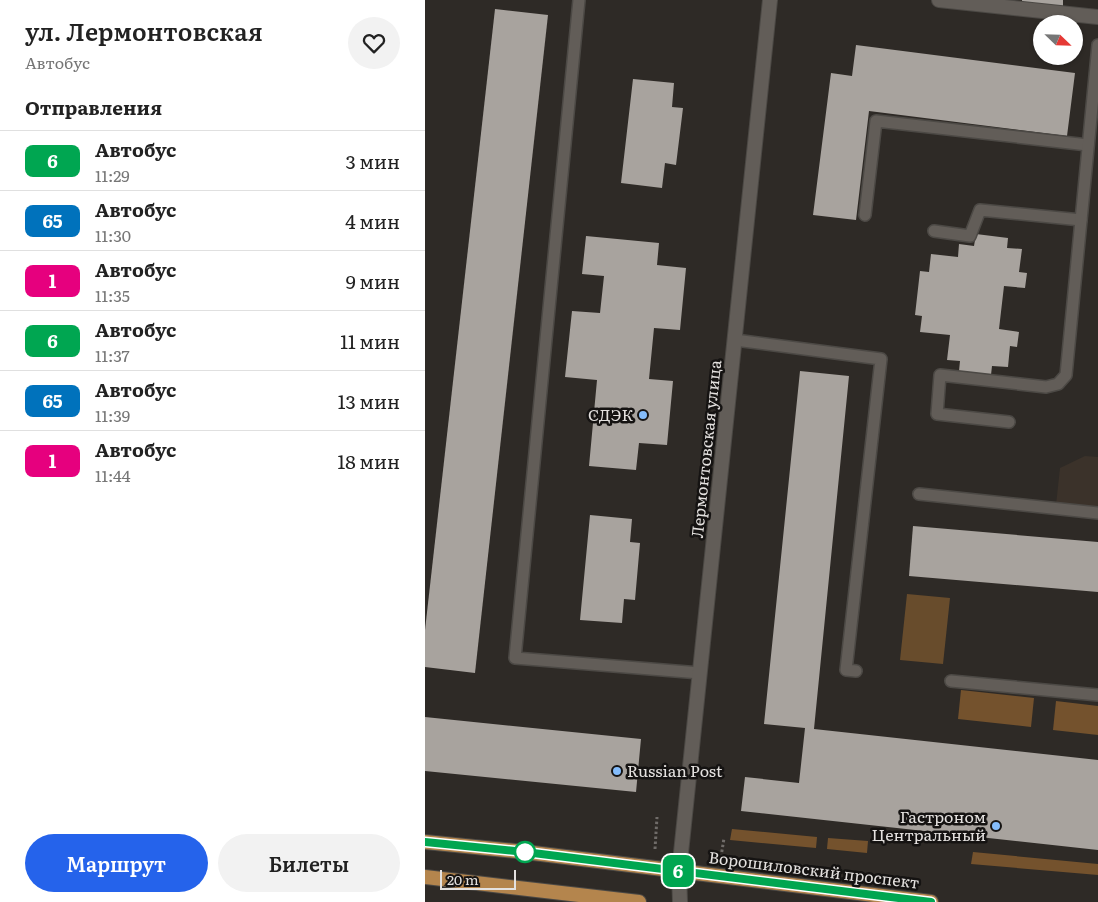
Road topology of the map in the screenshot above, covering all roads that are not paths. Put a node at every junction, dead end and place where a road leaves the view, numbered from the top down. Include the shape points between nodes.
1 (579, 0) edge
2 (770, 0) edge
3 (939, 0) edge
4 (1098, 17) edge
5 (1098, 45) edge
6 (1088, 145) junction
7 (865, 215) dead end
8 (1081, 220) junction
9 (934, 231) dead end
10 (735, 340) junction
11 (1009, 422) dead end
12 (919, 494) dead end
13 (1098, 513) edge
14 (856, 671) dead end
15 (700, 673) junction
16 (951, 681) dead end
17 (1098, 696) edge
18 (425, 842) edge
19 (679, 872) junction
20 (425, 877) edge
21 (639, 902) edge
22 (680, 902) edge
23 (931, 902) edge

1 - 15 lane via 515,658
2 - 10 street, Лермонтовская улица
3 - 4 street
5 - 6 lane
6 - 7 lane via 876,121
6 - 8 lane
8 - 9 lane via 980,210 969,236
8 - 11 lane via 1065,376 1058,384 1046,387 940,375 937,414
10 - 14 lane via 881,359 847,670
10 - 15 street, Лермонтовская улица
12 - 13 lane
15 - 19 street, Лермонтовская улица
16 - 17 lane
18 - 19 main road, Ворошиловский проспект
19 - 22 street, Лермонтовская улица
19 - 23 main road, Ворошиловский проспект
20 - 21 main road

